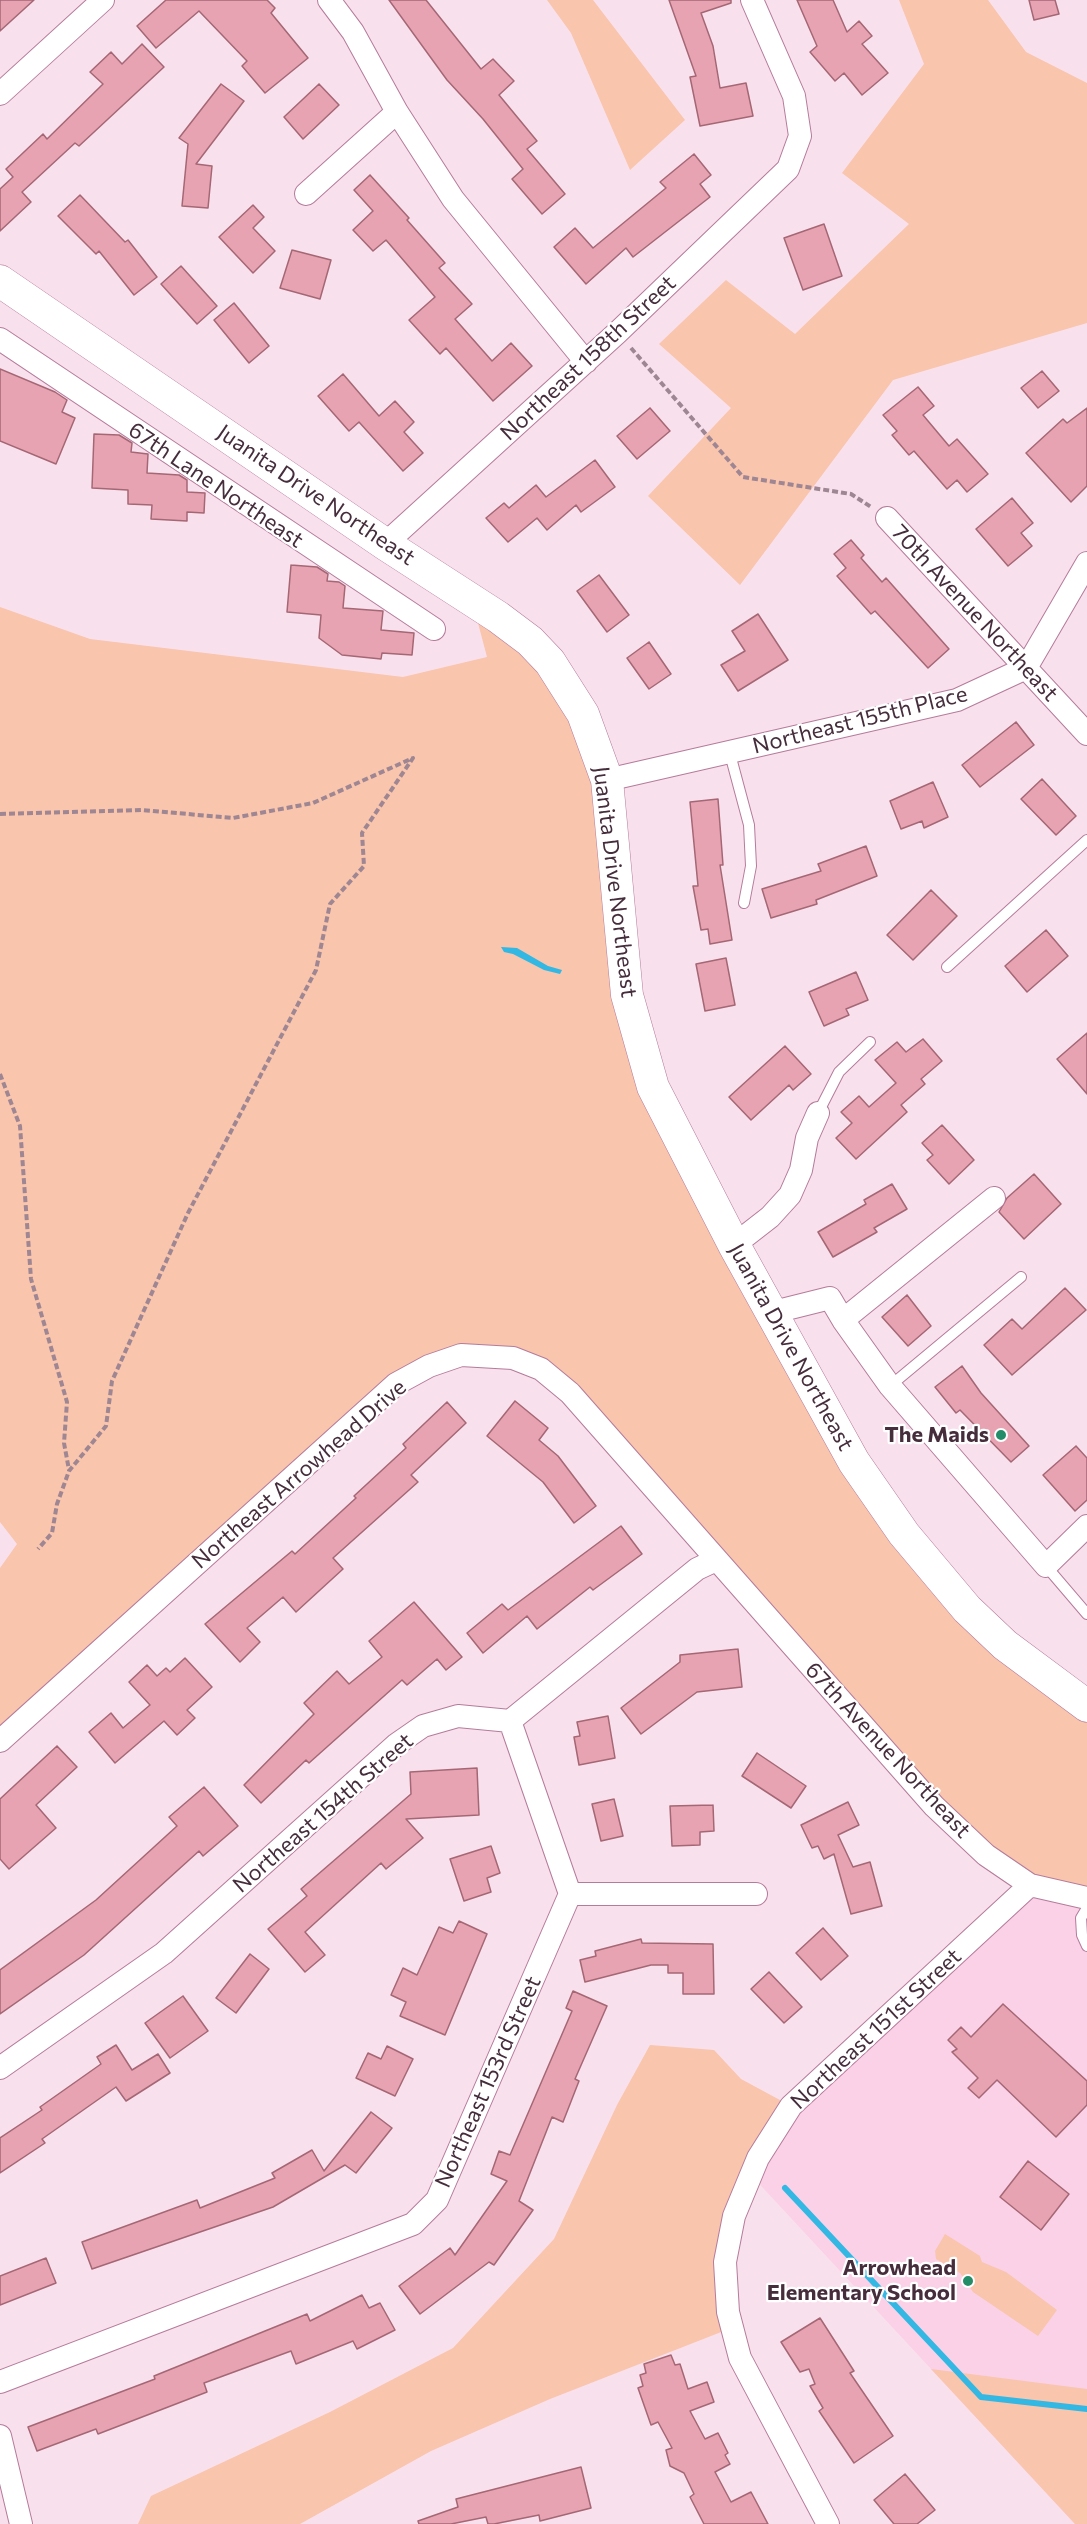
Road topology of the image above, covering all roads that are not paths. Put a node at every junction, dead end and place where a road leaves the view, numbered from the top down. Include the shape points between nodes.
1 (103, 0) edge
2 (329, 0) edge
3 (752, 0) edge
4 (0, 94) edge
5 (398, 112) junction
6 (306, 194) dead end
7 (0, 281) edge
8 (0, 339) edge
9 (586, 362) junction
10 (886, 518) road end
11 (386, 544) junction
12 (1087, 563) edge
13 (434, 629) dead end
14 (1026, 668) junction
15 (1087, 734) edge
16 (730, 754) junction
17 (607, 780) junction
18 (1087, 840) edge
19 (744, 903) dead end
20 (947, 967) dead end
21 (870, 1042) dead end
22 (818, 1113) joint
23 (994, 1198) dead end
24 (734, 1245) junction
25 (1021, 1277) dead end
26 (770, 1313) junction
27 (843, 1320) junction
28 (890, 1386) junction
29 (1087, 1526) edge
30 (716, 1560) junction
31 (1046, 1566) junction
32 (1087, 1614) edge
33 (1087, 1706) edge
34 (510, 1721) junction
35 (0, 1741) edge
36 (1030, 1885) junction
37 (570, 1894) junction
38 (756, 1894) dead end
39 (1087, 1898) edge
40 (1087, 1908) edge
41 (1087, 1946) edge
42 (0, 2068) edge
43 (0, 2382) edge
44 (0, 2436) edge
45 (21, 2524) edge
46 (828, 2524) edge

1 - 4 street
2 - 5 street via 353,32
3 - 9 street, Northeast 158th Street via 794,96 800,136 788,169
5 - 6 street
5 - 9 street via 453,199
7 - 11 main road, Juanita Drive Northeast
8 - 13 street, 67th Lane Northeast
9 - 11 street, Northeast 158th Street
10 - 14 street, 70th Avenue Northeast
11 - 17 main road, Juanita Drive Northeast via 498,616 550,662 584,714
12 - 14 street
14 - 15 street, 70th Avenue Northeast
14 - 16 street, Northeast 155th Place via 957,700
16 - 17 street, Northeast 155th Place
16 - 19 lane via 749,825 751,866
17 - 24 main road, Juanita Drive Northeast via 627,995 653,1087
18 - 20 lane
21 - 22 lane via 838,1072
22 - 24 street via 790,1195 770,1217
23 - 27 street
24 - 26 main road, Juanita Drive Northeast
25 - 28 lane
26 - 27 street via 831,1298
26 - 33 main road, Juanita Drive Northeast via 854,1461 904,1534 967,1609 1046,1678
27 - 28 street
28 - 31 street
29 - 31 street
30 - 34 street via 697,1569
30 - 35 street, Northeast Arrowhead Drive via 570,1393 541,1369 513,1358 460,1355 396,1384
30 - 36 street, 67th Avenue Northeast via 934,1806 986,1855
31 - 32 lane
34 - 37 street
34 - 42 street, Northeast 154th Street via 458,1716 423,1726 397,1744 164,1953
36 - 39 street, 67th Avenue Northeast
36 - 46 street, Northeast 151st Street via 791,2106 758,2158 734,2216 725,2262 728,2312 740,2358
37 - 38 street
37 - 43 street, Northeast 153rd Street via 437,2200 413,2224
40 - 41 lane via 1081,1918
44 - 45 street

